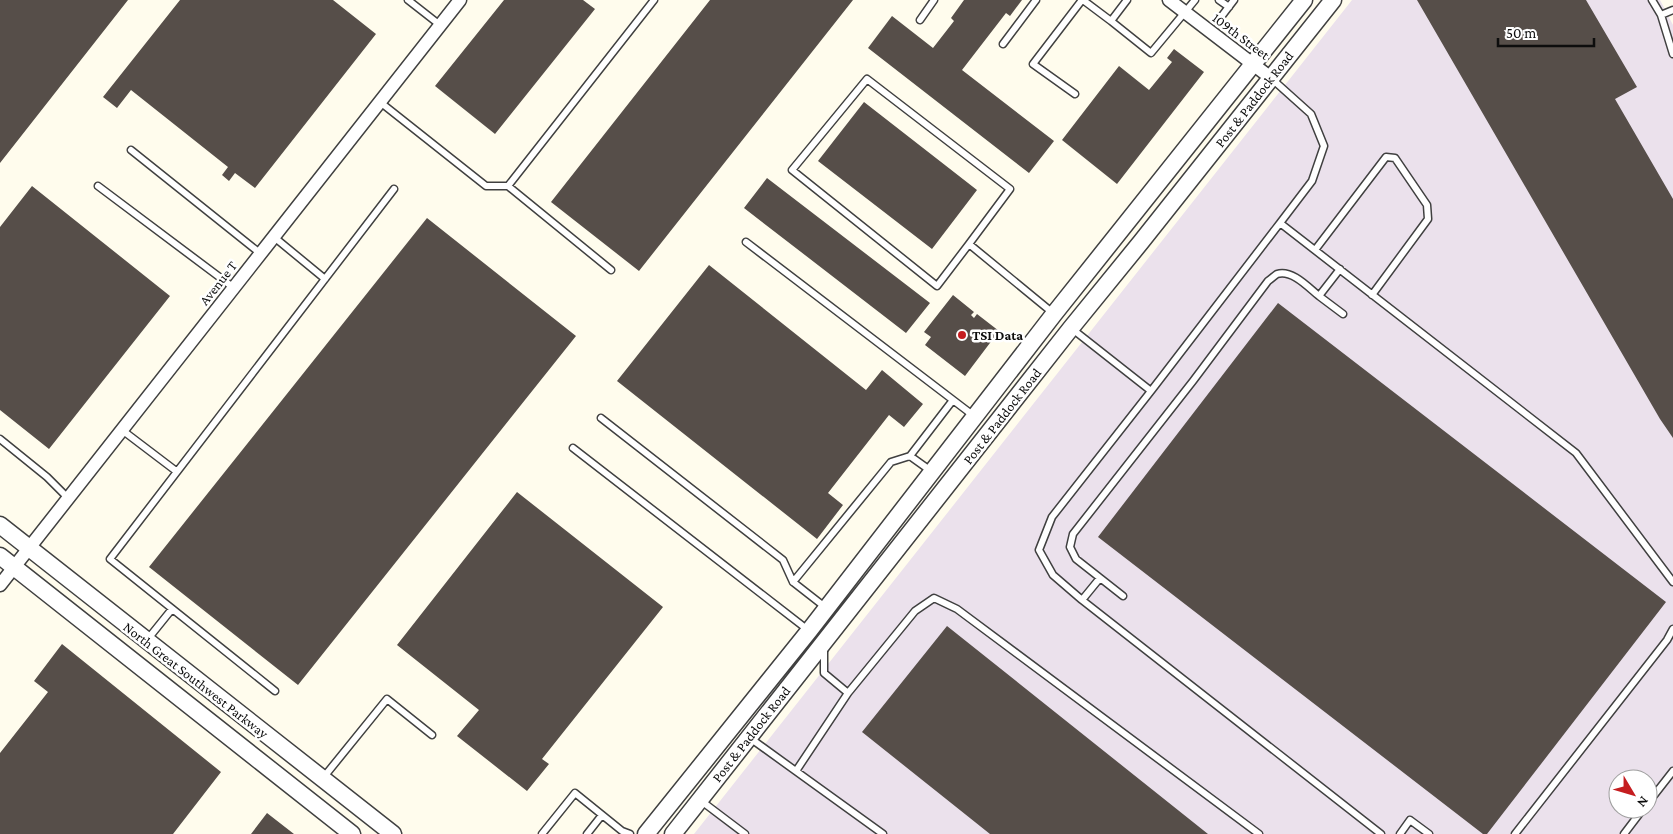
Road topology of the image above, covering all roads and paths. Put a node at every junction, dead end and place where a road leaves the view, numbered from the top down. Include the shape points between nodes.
1 (408, 0) edge
2 (460, 0) edge
3 (654, 0) edge
4 (934, 0) edge
5 (1036, 0) edge
6 (1083, 0) edge
7 (1127, 0) edge
8 (1169, 0) edge
9 (1195, 0) edge
10 (1219, 0) edge
11 (1234, 0) edge
12 (1304, 0) edge
13 (1333, 0) edge
14 (1652, 0) edge
15 (1229, 8) junction
16 (1673, 10) edge
17 (1184, 12) junction
18 (1661, 15) junction
19 (1221, 17) dead end
20 (920, 20) dead end
21 (1111, 21) junction
22 (440, 25) junction
23 (1003, 44) dead end
24 (1673, 54) edge
25 (1253, 64) junction
26 (1271, 78) junction
27 (1075, 94) dead end
28 (380, 102) junction
29 (131, 150) dead end
30 (98, 186) dead end
31 (508, 186) junction
32 (394, 189) dead end
33 (1280, 223) junction
34 (274, 237) junction
35 (746, 242) dead end
36 (969, 244) junction
37 (1315, 250) junction
38 (260, 254) junction
39 (611, 270) dead end
40 (1340, 270) junction
41 (324, 279) junction
42 (234, 288) junction
43 (1372, 295) junction
44 (1319, 296) junction
45 (1054, 314) junction
46 (1343, 314) dead end
47 (1071, 328) junction
48 (1151, 391) junction
49 (953, 400) junction
50 (975, 416) junction
51 (601, 418) dead end
52 (122, 430) junction
53 (0, 439) edge
54 (573, 448) dead end
55 (910, 456) junction
56 (176, 471) junction
57 (932, 472) junction
58 (68, 498) junction
59 (0, 525) edge
60 (29, 548) junction
61 (0, 556) edge
62 (14, 567) junction
63 (1100, 578) junction
64 (793, 582) junction
65 (1673, 582) edge
66 (0, 585) edge
67 (1123, 596) dead end
68 (1082, 600) junction
69 (826, 608) junction
70 (172, 609) junction
71 (1673, 629) edge
72 (809, 631) junction
73 (146, 641) junction
74 (824, 642) junction
75 (275, 691) dead end
76 (848, 693) junction
77 (432, 735) dead end
78 (749, 738) junction
79 (1673, 771) edge
80 (796, 772) junction
81 (322, 779) junction
82 (1658, 790) edge
83 (307, 798) junction
84 (700, 800) junction
85 (602, 815) junction
86 (1635, 819) edge
87 (352, 834) edge
88 (393, 834) edge
89 (542, 834) edge
90 (587, 834) edge
91 (630, 834) edge
92 (646, 834) edge
93 (673, 834) edge
94 (745, 834) edge
95 (883, 834) edge
96 (1259, 834) edge
97 (1381, 834) edge
98 (1400, 834) edge
99 (1429, 834) edge
100 (1515, 834) edge
101 (1624, 834) edge

1 - 22 lane
2 - 22 street, Avenue T
3 - 31 lane
4 - 20 lane
5 - 23 lane
6 - 21 lane
6 - 27 lane via 1033,64
7 - 21 lane
8 - 17 street, 109th Street
9 - 17 lane
10 - 15 lane
11 - 15 lane
12 - 25 street, Post & Paddock Road
13 - 26 street, Post & Paddock Road
14 - 18 lane
15 - 19 lane
16 - 18 lane
17 - 21 lane via 1151,53
17 - 25 street, 109th Street
18 - 24 lane
22 - 28 street, Avenue T
25 - 26 street, 109th Street
25 - 45 street, Post & Paddock Road
26 - 33 lane via 1311,114 1324,146 1312,181
26 - 47 street, Post & Paddock Road
28 - 31 lane via 486,186
28 - 34 street, Avenue T
29 - 38 lane
30 - 42 lane
31 - 39 lane
32 - 41 lane
33 - 37 lane
33 - 48 lane
34 - 38 street, Avenue T
34 - 41 lane
35 - 49 lane
36 - 36 lane via 937,286 792,170 867,79 1010,189
36 - 45 lane
37 - 40 lane
37 - 43 lane via 1386,157 1395,158 1427,204 1428,218
38 - 42 street, Avenue T
40 - 43 lane
40 - 44 lane
41 - 56 lane
42 - 52 street, Avenue T
43 - 65 lane via 1576,453
44 - 46 lane
44 - 63 lane via 1285,274 1277,274 1268,282 1073,534 1070,547 1076,560
45 - 47 street
45 - 50 street, Post & Paddock Road
47 - 48 lane
47 - 74 street, Post & Paddock Road
48 - 68 lane via 1052,517 1039,550 1053,576
49 - 50 lane
49 - 55 lane
50 - 57 street, Post & Paddock Road
51 - 64 lane via 783,560
52 - 56 lane
52 - 58 street, Avenue T
53 - 58 lane
54 - 72 lane
55 - 57 lane
55 - 64 lane via 891,462
56 - 70 lane via 110,559
57 - 69 street, Post & Paddock Road
58 - 60 street, Avenue T
59 - 60 street, North Great Southwest Parkway
60 - 62 street, Avenue T
60 - 73 street, North Great Southwest Parkway
61 - 62 street, North Great Southwest Parkway
62 - 66 street, Avenue T
62 - 83 street, North Great Southwest Parkway
63 - 67 lane
63 - 68 lane
64 - 69 lane
68 - 97 lane
69 - 72 street, Post & Paddock Road
70 - 73 lane
70 - 75 lane
71 - 100 lane
72 - 74 street
72 - 92 street, Post & Paddock Road
73 - 81 street, North Great Southwest Parkway
74 - 76 lane via 824,673
74 - 78 street, Post & Paddock Road
76 - 80 lane
76 - 96 lane via 915,611 934,598 957,608
77 - 81 lane via 387,699
78 - 80 lane
78 - 84 street, Post & Paddock Road
79 - 82 lane
80 - 95 lane
81 - 83 street
81 - 88 street, North Great Southwest Parkway
83 - 87 street, North Great Southwest Parkway
84 - 93 street, Post & Paddock Road
84 - 94 lane
85 - 89 lane via 575,793
85 - 90 lane
85 - 91 lane
86 - 101 lane
98 - 99 lane via 1410,820

